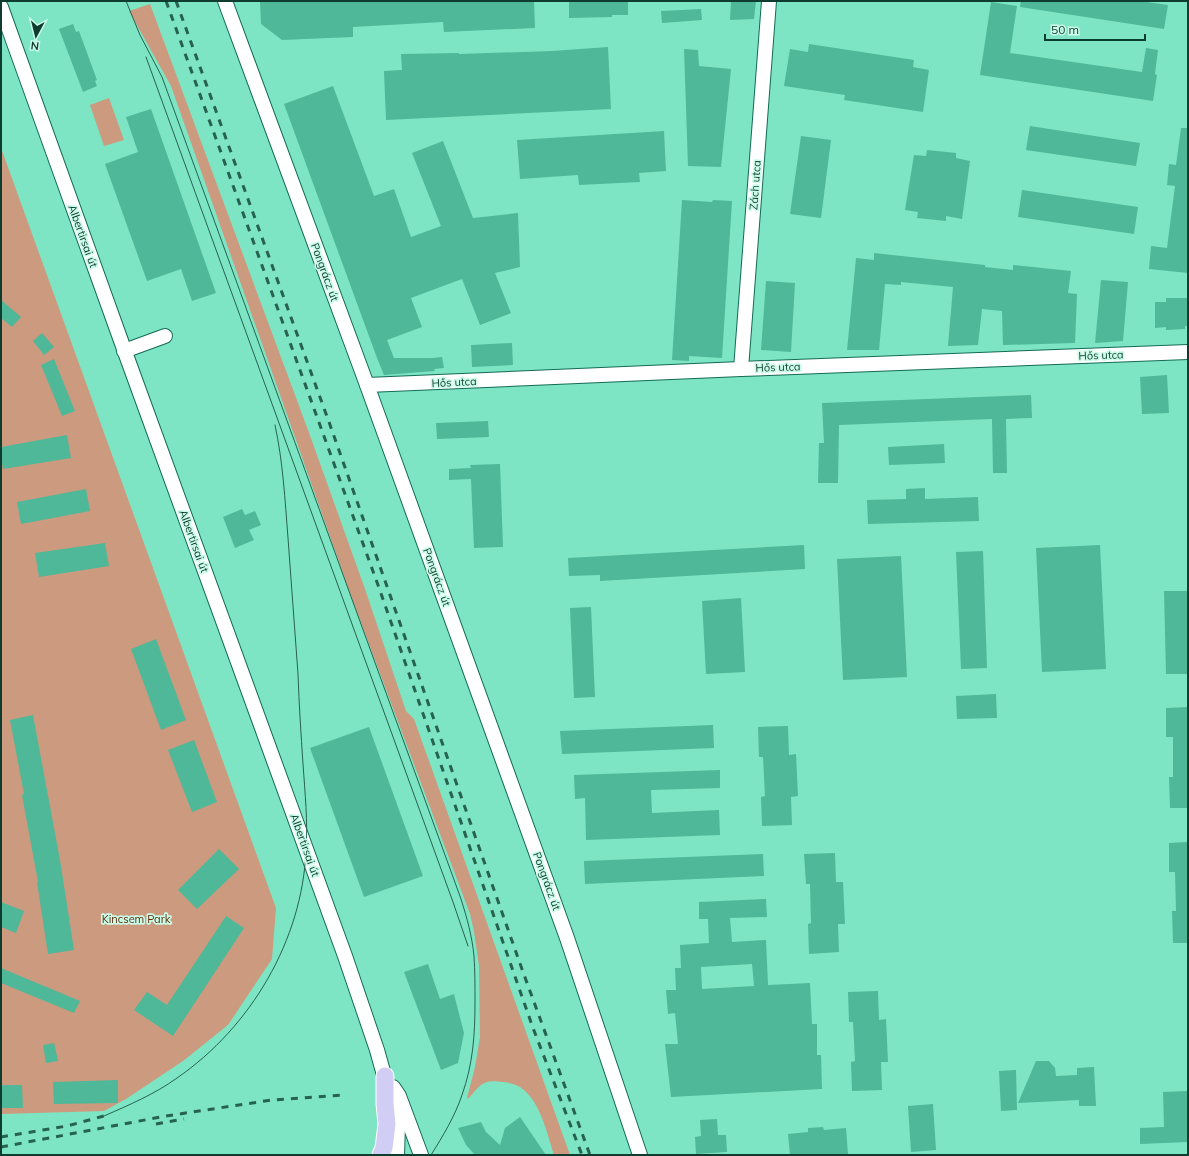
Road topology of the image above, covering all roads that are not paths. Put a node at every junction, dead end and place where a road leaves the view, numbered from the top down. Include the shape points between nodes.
1 (225, 1) edge
2 (769, 1) edge
3 (1, 7) edge
4 (166, 336) dead end
5 (124, 351) junction
6 (1188, 352) edge
7 (741, 369) junction
8 (368, 385) junction
9 (385, 1076) junction
10 (381, 1155) edge
11 (397, 1155) edge
12 (421, 1155) edge
13 (640, 1155) edge

1 - 8 street, Pongrácz út
2 - 7 street, Zách utca
3 - 5 street, Albertirsai út
4 - 5 street
5 - 9 street, Albertirsai út via 345,956
6 - 7 street, Hős utca
7 - 8 street, Hős utca
8 - 13 street, Pongrácz út via 567,938
9 - 10 main road via 387,1124
9 - 11 street, Albertirsai út via 398,1125
9 - 12 street, Albertirsai út via 399,1096

